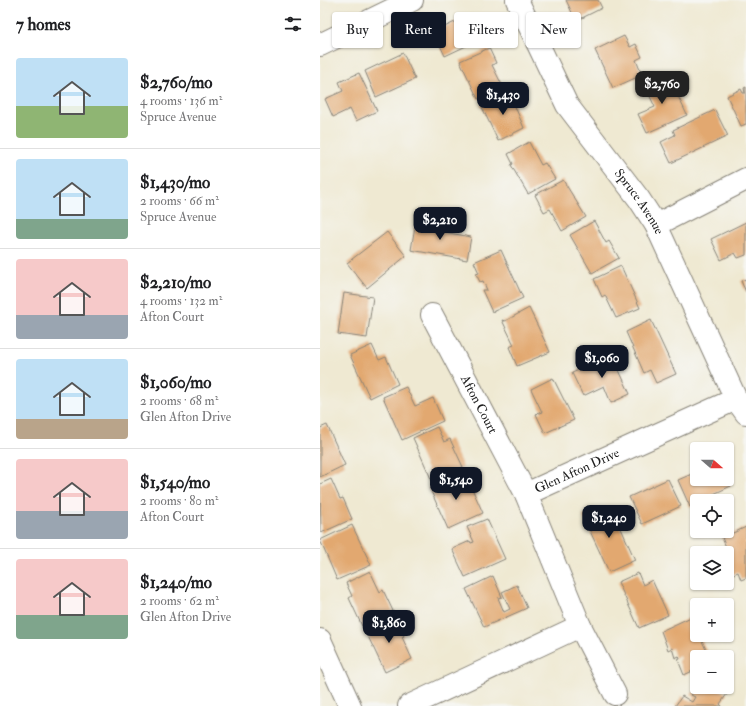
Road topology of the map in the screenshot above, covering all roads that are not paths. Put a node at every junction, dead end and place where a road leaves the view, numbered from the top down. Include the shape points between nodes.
1 (412, 0) edge
2 (518, 0) edge
3 (320, 45) edge
4 (746, 179) edge
5 (656, 225) junction
6 (432, 315) dead end
7 (741, 406) edge
8 (526, 494) junction
9 (580, 626) junction
10 (320, 640) edge
11 (615, 694) dead end
12 (350, 706) edge
13 (409, 706) edge

1 - 3 street
2 - 5 street, Spruce Avenue via 567,105
4 - 5 street
5 - 7 street, Spruce Avenue
6 - 8 street, Afton Court
7 - 8 street, Glen Afton Drive
8 - 9 street, Glen Afton Drive
9 - 11 street, Glen Afton Drive
9 - 13 street
10 - 12 street

